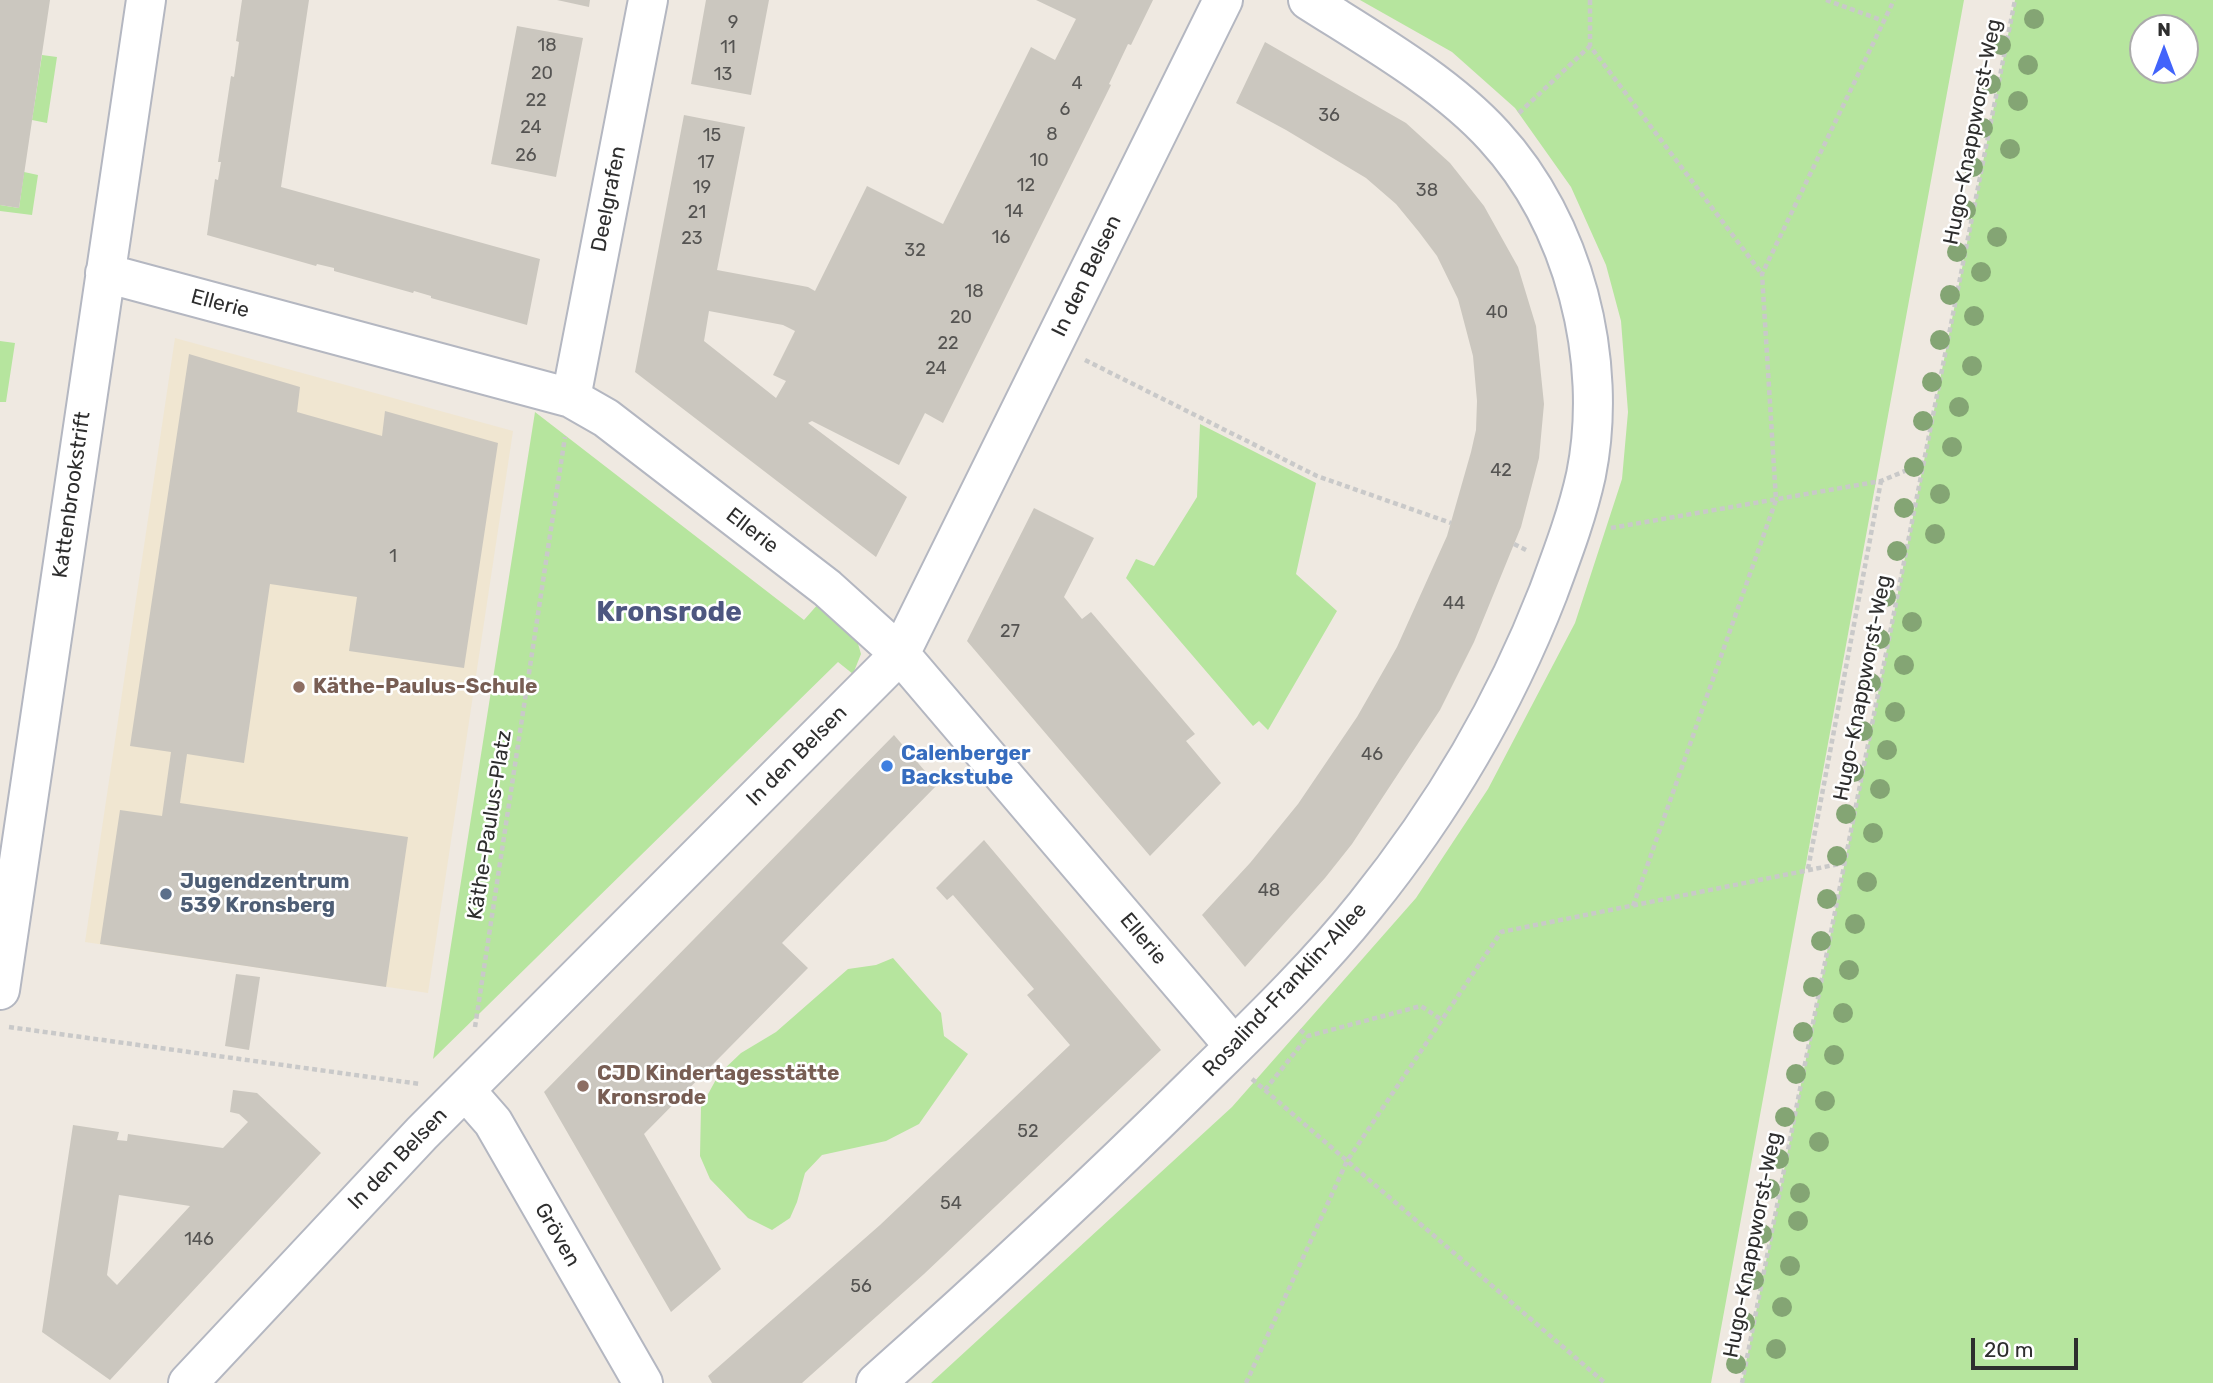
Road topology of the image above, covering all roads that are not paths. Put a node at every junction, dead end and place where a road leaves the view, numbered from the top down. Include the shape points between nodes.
1 (146, 0) edge
2 (648, 0) edge
3 (1223, 0) edge
4 (1308, 0) edge
5 (105, 273) junction
6 (571, 398) junction
7 (900, 654) junction
8 (0, 990) edge
9 (1229, 1051) junction
10 (466, 1090) junction
11 (188, 1383) edge
12 (643, 1383) edge
13 (876, 1383) edge

1 - 5 street, Kattenbrookstrift
2 - 6 street, Deelgrafen
3 - 7 street, In den Belsen
4 - 9 street, Rosalind-Franklin-Allee via 1436,85 1494,136 1522,173 1563,248 1577,287 1592,380 1592,428 1586,475 1569,536 1520,658 1475,746 1364,908
5 - 6 street, Ellerie
5 - 8 street, Kattenbrookstrift
6 - 7 street, Ellerie via 606,418 827,588
7 - 9 street, Ellerie
7 - 10 street, In den Belsen
9 - 13 street, Rosalind-Franklin-Allee via 1097,1181
10 - 11 street, In den Belsen
10 - 12 street, Gröven via 493,1122

